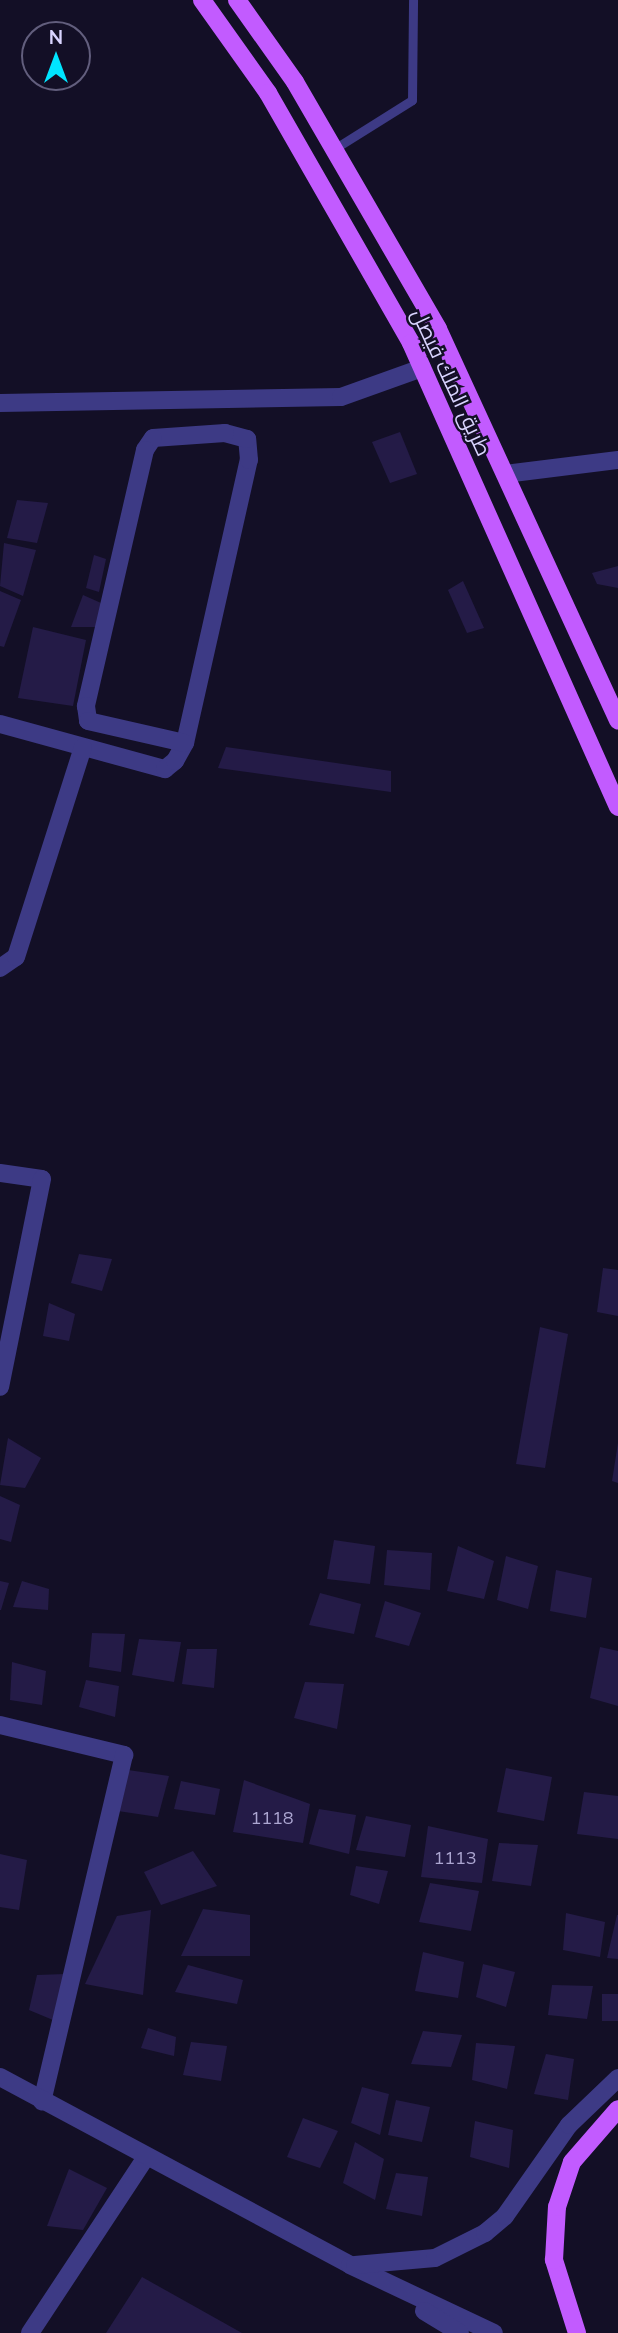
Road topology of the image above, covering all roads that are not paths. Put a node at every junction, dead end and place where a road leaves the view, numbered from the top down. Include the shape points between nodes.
1 (202, 0) edge
2 (237, 0) edge
3 (413, 0) edge
4 (334, 149) junction
5 (422, 368) junction
6 (0, 403) edge
7 (618, 460) edge
8 (505, 474) junction
9 (618, 721) edge
10 (0, 724) edge
11 (185, 743) junction
12 (83, 747) junction
13 (618, 807) edge
14 (0, 968) edge
15 (0, 1173) edge
16 (0, 1387) edge
17 (0, 1725) edge
18 (0, 2077) edge
19 (618, 2078) edge
20 (42, 2101) junction
21 (618, 2109) edge
22 (146, 2157) junction
23 (350, 2265) junction
24 (30, 2333) edge
25 (460, 2333) edge
26 (494, 2333) edge
27 (577, 2333) edge

1 - 5 main road, طريق الملك فيصل via 268,93
2 - 4 main road, طريق الملك فيصل
3 - 4 lane via 412,100
4 - 8 main road, طريق الملك فيصل via 438,329
5 - 6 street via 341,397
5 - 13 main road, طريق الملك فيصل
7 - 8 street
8 - 9 main road, طريق الملك فيصل
10 - 12 street
11 - 11 street via 88,721 86,706 145,450 153,438 225,433 247,439 249,460
11 - 12 street via 165,769
12 - 14 street via 16,957
15 - 16 street via 41,1179
17 - 20 street via 124,1755
18 - 20 street
19 - 23 street via 569,2125 505,2216 485,2233 435,2258
20 - 22 street
21 - 27 main road via 572,2162 557,2207 554,2260
22 - 23 street
22 - 24 street
23 - 25 street
23 - 26 street

